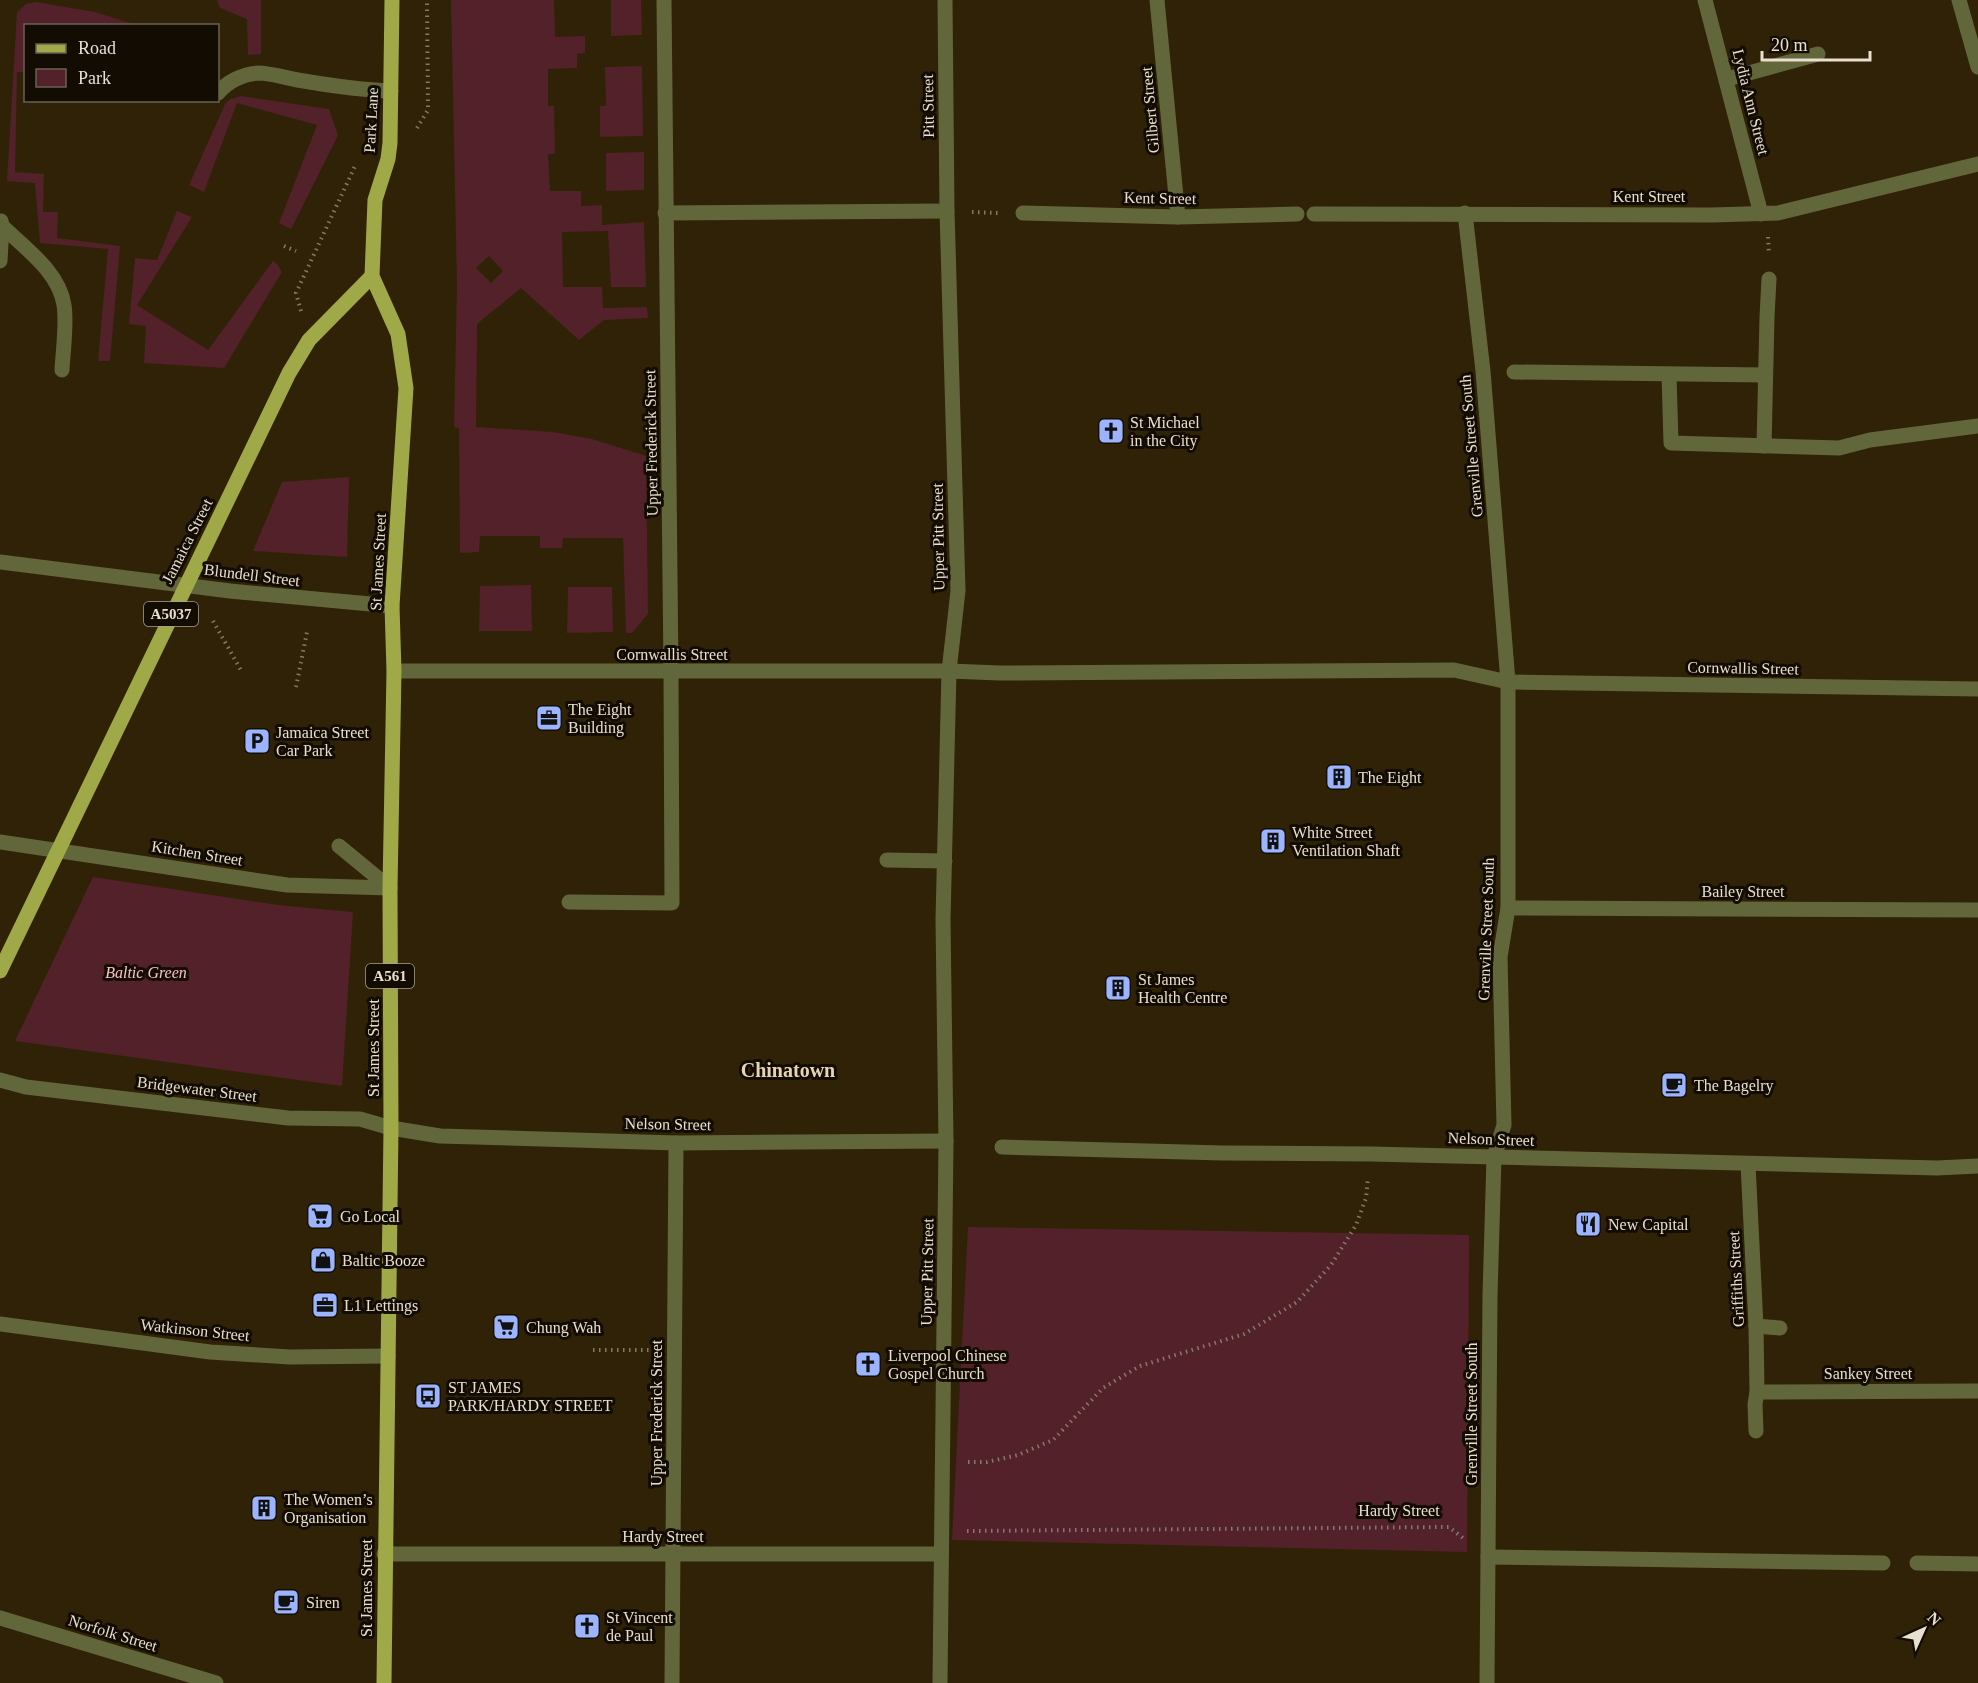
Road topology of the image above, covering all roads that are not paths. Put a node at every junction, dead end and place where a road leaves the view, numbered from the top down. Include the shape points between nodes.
1 (392, 0) edge
2 (664, 0) edge
3 (945, 0) edge
4 (1157, 0) edge
5 (1705, 0) edge
6 (1959, 0) edge
7 (1818, 54) dead end
8 (1978, 67) edge
9 (1727, 79) junction
10 (391, 91) junction
11 (219, 92) edge
12 (1978, 164) edge
13 (947, 211) junction
14 (665, 213) junction
15 (1023, 213) road end
16 (1465, 213) junction
17 (1297, 214) dead end
18 (1314, 214) dead end
19 (1761, 214) junction
20 (1178, 217) junction
21 (1, 222) edge
22 (0, 261) edge
23 (372, 276) junction
24 (1769, 279) dead end
25 (62, 370) dead end
26 (1514, 372) dead end
27 (1669, 374) junction
28 (1766, 375) junction
29 (1978, 426) edge
30 (1764, 446) junction
31 (0, 562) edge
32 (185, 585) junction
33 (392, 606) junction
34 (394, 671) junction
35 (949, 671) junction
36 (671, 672) junction
37 (1508, 682) junction
38 (1978, 689) edge
39 (0, 842) edge
40 (339, 846) dead end
41 (58, 851) junction
42 (887, 860) dead end
43 (945, 861) junction
44 (390, 888) junction
45 (570, 902) dead end
46 (1508, 908) junction
47 (1978, 910) edge
48 (0, 971) edge
49 (0, 1080) edge
50 (391, 1128) junction
51 (946, 1140) junction
52 (675, 1143) junction
53 (1002, 1147) dead end
54 (1494, 1157) junction
55 (1748, 1164) junction
56 (1978, 1166) edge
57 (0, 1324) edge
58 (1756, 1326) junction
59 (1780, 1328) dead end
60 (388, 1356) junction
61 (1978, 1391) edge
62 (1757, 1392) junction
63 (1756, 1431) dead end
64 (384, 1554) junction
65 (674, 1554) junction
66 (941, 1554) junction
67 (1488, 1557) junction
68 (1883, 1563) dead end
69 (1917, 1563) dead end
70 (1978, 1564) edge
71 (0, 1618) edge
72 (216, 1683) edge
73 (384, 1683) edge
74 (672, 1683) edge
75 (940, 1683) edge
76 (1487, 1683) edge

1 - 10 main road, Park Lane
2 - 14 street, Upper Frederick Street
3 - 13 street, Pitt Street
4 - 20 street, Gilbert Street
5 - 9 street, Lydia Ann Street
6 - 8 street
7 - 9 street
9 - 19 street, Lydia Ann Street
10 - 11 street via 324,85 258,73 238,78
10 - 23 main road, Park Lane via 388,159 375,200
12 - 19 street, Kent Street
13 - 14 street
13 - 35 street, Upper Pitt Street via 958,591
14 - 36 street, Upper Frederick Street
15 - 20 street, Kent Street
16 - 18 street, Kent Street
16 - 19 street, Kent Street
16 - 37 street, Grenville Street South via 1483,371
17 - 20 street, Kent Street
21 - 22 street
21 - 25 street via 50,272 60,288 65,306
23 - 32 main road, Jamaica Street / A5037 via 309,340 289,373
23 - 33 main road, St James Street / A561 via 398,334 406,388
24 - 28 street
26 - 27 street
27 - 28 street
27 - 30 street via 1671,443
28 - 30 street
29 - 30 street via 1870,440 1839,448
31 - 32 street, Blundell Street
32 - 33 street, Blundell Street
32 - 41 main road, Jamaica Street / A5037
33 - 34 main road, St James Street / A561
34 - 36 street, Cornwallis Street
34 - 44 main road, St James Street / A561
35 - 36 street, Cornwallis Street
35 - 37 street, Cornwallis Street via 1454,670
35 - 43 street, Upper Pitt Street
36 - 45 street, Upper Frederick Street via 672,903
37 - 38 street, Cornwallis Street
37 - 46 street, Grenville Street South
39 - 41 street, Kitchen Street
40 - 44 street
41 - 44 street, Kitchen Street via 287,885
41 - 48 main road, Jamaica Street / A5037
42 - 43 street
43 - 51 street, Upper Pitt Street
44 - 50 main road, St James Street / A561
46 - 47 street, Bailey Street
46 - 54 street, Grenville Street South via 1500,957 1504,1125
49 - 50 street, Bridgewater Street via 26,1087 288,1118 360,1119
50 - 52 street, Nelson Street via 440,1136
50 - 60 main road, St James Street / A561
51 - 52 street, Nelson Street
51 - 66 street, Upper Pitt Street
52 - 65 street, Upper Frederick Street
53 - 54 street, Nelson Street
54 - 55 street, Nelson Street
54 - 67 street, Grenville Street South
55 - 56 street, Nelson Street
55 - 58 street, Griffiths Street
57 - 60 street, Watkinson Street via 210,1352 290,1357
58 - 59 street
58 - 62 street, Griffiths Street
60 - 64 main road, St James Street / A561
61 - 62 street, Sankey Street
62 - 63 street, Griffiths Street
64 - 65 street, Hardy Street
64 - 73 main road, St James Street / A561
65 - 66 street, Hardy Street
65 - 74 street, Upper Frederick Street
66 - 75 street, Upper Pitt Street
67 - 68 street
67 - 76 street, Grenville Street South
69 - 70 street
71 - 72 street, Norfolk Street

